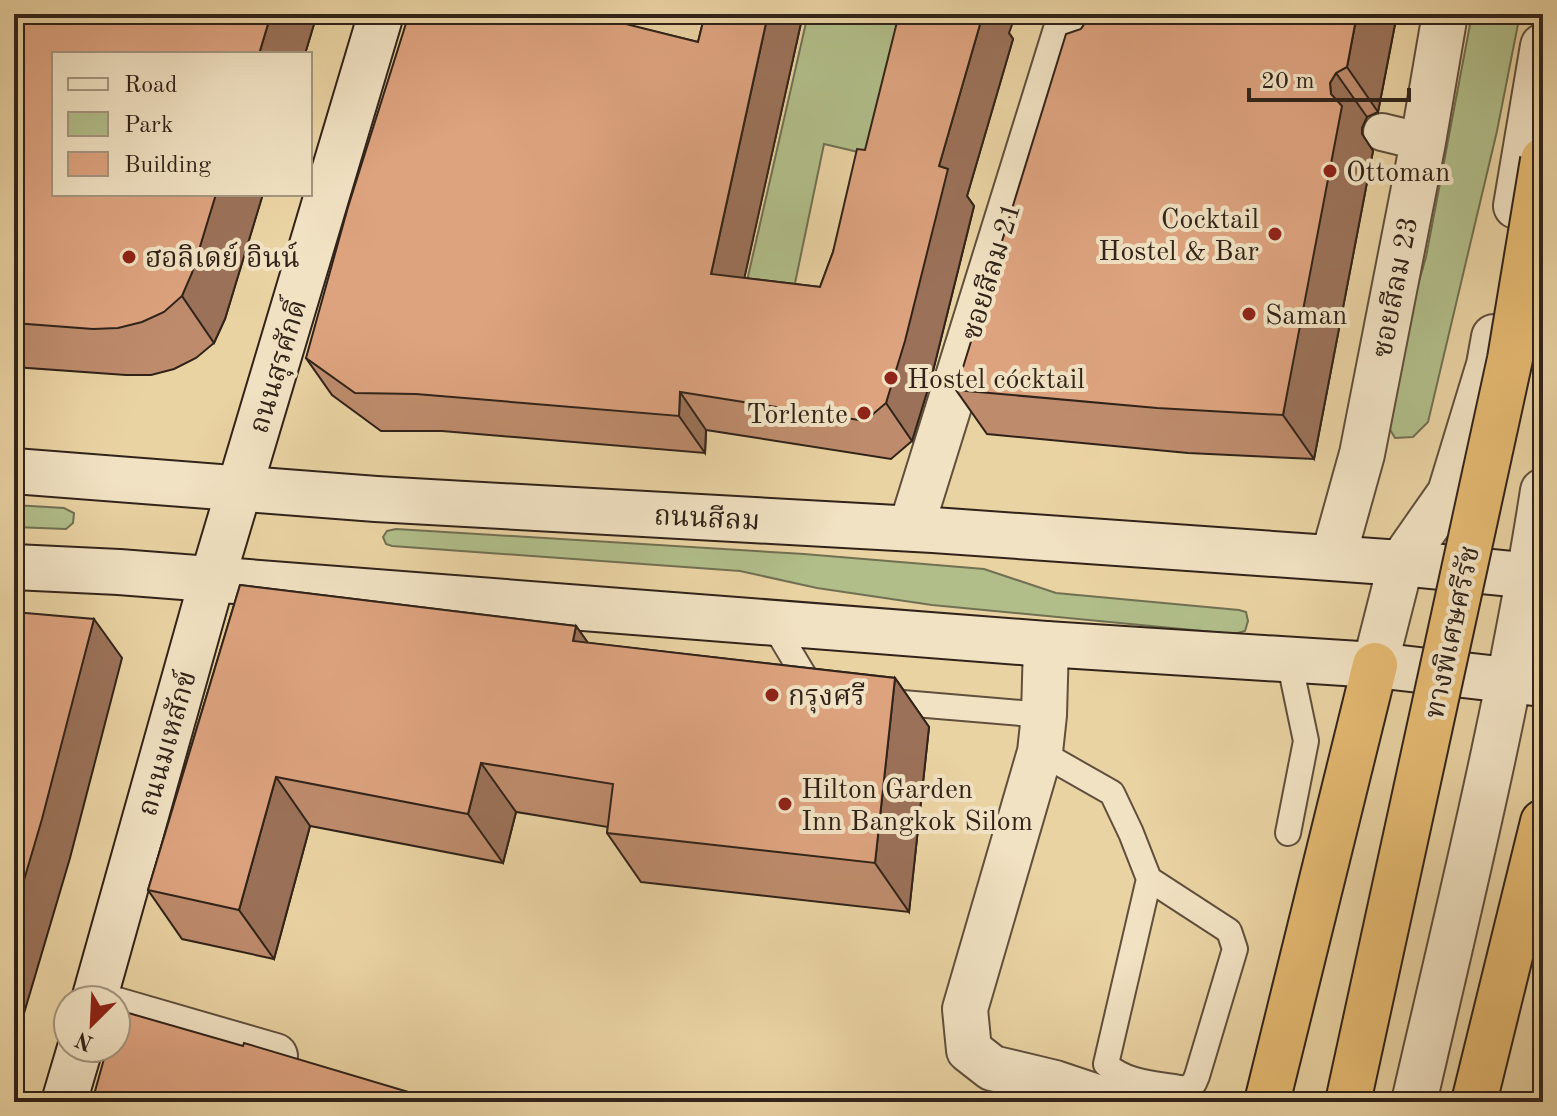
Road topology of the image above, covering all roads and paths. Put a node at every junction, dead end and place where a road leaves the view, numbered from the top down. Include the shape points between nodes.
1 (381, 14) edge
2 (1445, 14) edge
3 (1076, 40) edge
4 (1543, 46) edge
5 (1543, 160) edge
6 (14, 471) edge
7 (240, 487) junction
8 (1543, 491) edge
9 (911, 528) junction
10 (1333, 558) junction
11 (1401, 563) junction
12 (14, 567) edge
13 (1537, 576) edge
14 (212, 580) junction
15 (772, 622) junction
16 (1046, 644) junction
17 (1289, 660) junction
18 (1375, 665) junction
19 (1526, 683) edge
20 (831, 696) edge
21 (861, 699) edge
22 (1042, 734) junction
23 (1543, 822) edge
24 (1288, 833) dead end
25 (1149, 879) junction
26 (98, 984) edge
27 (132, 1015) edge
28 (75, 1064) edge
29 (309, 1066) edge
30 (64, 1102) edge
31 (1112, 1102) edge
32 (1267, 1102) edge
33 (1348, 1102) edge
34 (1414, 1102) edge
35 (1474, 1102) edge

1 - 7 main road, ถนนสุรศักดิ์
2 - 10 main road, ซอยสีลม 23 via 1402,137 1362,454
3 - 9 main road, ซอยสีลม 21
4 - 11 main road via 1489,365 1450,493
5 - 33 highway, ทางพิเศษศรีรัช, bridge via 1510,359
6 - 7 main road, ถนนสีลม
7 - 9 main road, ถนนสีลม
7 - 14 main road, ถนนมเหสักข์
8 - 13 main road
9 - 10 main road, ถนนสีลม
10 - 11 main road, ถนนสีลม
11 - 13 main road, ถนนสีลม
11 - 18 main road
12 - 14 main road
13 - 19 main road
14 - 15 main road
14 - 26 main road, ถนนมเหสักข์
15 - 16 main road
15 - 20 lane via 816,695
16 - 17 main road
16 - 22 main road
17 - 18 main road
17 - 24 lane via 1306,741
18 - 19 main road
18 - 32 highway
19 - 34 main road
21 - 22 lane
22 - 25 lane via 1112,793
22 - 31 main road via 965,1009 969,1050 992,1068
23 - 35 highway
25 - 25 lane via 1106,1064 1115,1074 1186,1089 1197,1076 1235,949 1229,931
27 - 29 main road
28 - 30 main road

